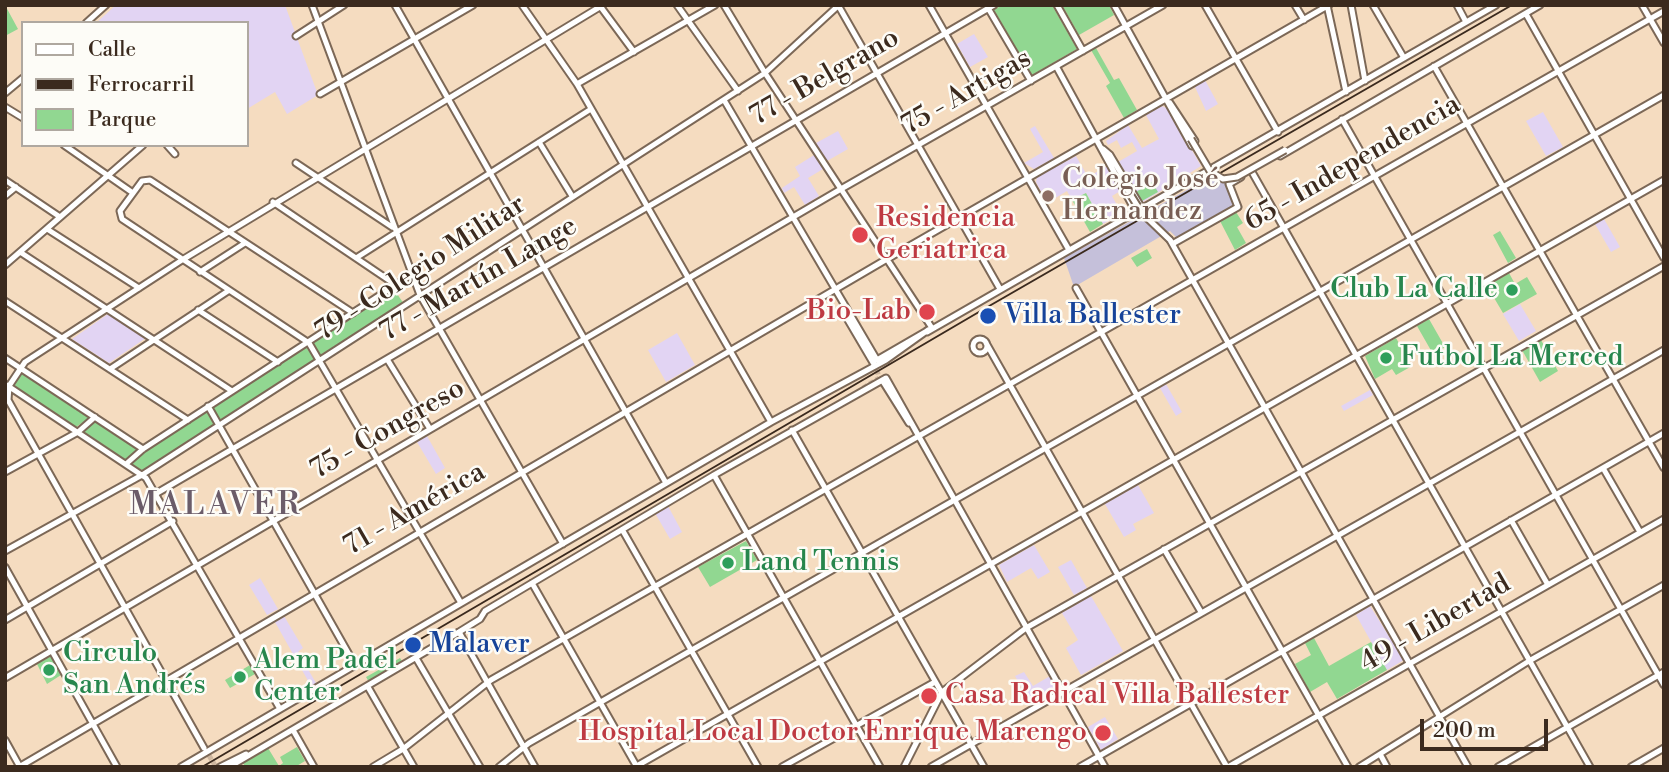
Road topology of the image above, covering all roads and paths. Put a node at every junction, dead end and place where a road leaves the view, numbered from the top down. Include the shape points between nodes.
1 (106, 5) edge
2 (312, 5) edge
3 (344, 5) edge
4 (395, 5) edge
5 (473, 5) edge
6 (522, 5) edge
7 (677, 5) edge
8 (715, 5) edge
9 (724, 5) edge
10 (929, 5) edge
11 (1057, 5) edge
12 (1114, 5) edge
13 (1163, 5) edge
14 (1205, 5) edge
15 (1295, 5) edge
16 (1351, 5) edge
17 (1373, 5) edge
18 (1457, 5) edge
19 (1496, 5) edge
20 (1540, 5) edge
21 (1642, 5) edge
22 (601, 6) edge
23 (838, 6) edge
24 (1327, 6) edge
25 (991, 7) edge
26 (1664, 11) edge
27 (1525, 14) junction
28 (1650, 19) junction
29 (1304, 20) junction
30 (88, 21) edge
31 (318, 21) junction
32 (688, 21) junction
33 (1466, 22) junction
34 (1126, 26) junction
35 (945, 34) junction
36 (296, 36) dead end
37 (547, 38) junction
38 (415, 40) junction
39 (1664, 43) edge
40 (1083, 51) junction
41 (634, 52) junction
42 (1404, 58) junction
43 (1236, 59) junction
44 (1056, 66) junction
45 (1434, 66) junction
46 (1558, 71) junction
47 (765, 73) junction
48 (876, 73) junction
49 (21, 80) edge
50 (1031, 80) junction
51 (1365, 81) junction
52 (340, 83) junction
53 (577, 84) junction
54 (738, 90) junction
55 (1346, 92) junction
56 (5, 93) edge
57 (320, 94) dead end
58 (1664, 95) edge
59 (446, 98) junction
60 (724, 100) junction
61 (1169, 100) junction
62 (986, 106) junction
63 (5, 107) edge
64 (591, 109) junction
65 (21, 117) edge
66 (1342, 119) junction
67 (795, 120) junction
68 (1466, 124) junction
69 (1278, 132) junction
70 (1594, 135) junction
71 (1307, 138) junction
72 (1097, 139) junction
73 (540, 142) junction
74 (751, 145) junction
75 (918, 146) junction
76 (68, 147) edge
77 (141, 147) edge
78 (169, 147) edge
79 (364, 147) junction
80 (1103, 149) junction
81 (175, 154) dead end
82 (296, 163) dead end
83 (622, 164) junction
84 (1209, 171) junction
85 (1252, 172) junction
86 (489, 173) junction
87 (108, 176) junction
88 (315, 177) junction
89 (1375, 177) junction
90 (1027, 178) junction
91 (5, 180) edge
92 (1664, 180) edge
93 (16, 187) junction
94 (1503, 187) junction
95 (841, 189) junction
96 (133, 193) junction
97 (5, 196) edge
98 (572, 196) junction
99 (1630, 199) junction
100 (273, 202) junction
101 (647, 206) junction
102 (1139, 210) junction
103 (60, 217) junction
104 (959, 218) junction
105 (792, 219) junction
106 (1283, 228) junction
107 (47, 229) junction
108 (521, 229) junction
109 (393, 230) junction
110 (227, 232) junction
111 (1411, 239) junction
112 (1172, 241) junction
113 (245, 243) junction
114 (1069, 250) junction
115 (1539, 251) junction
116 (20, 252) junction
117 (356, 258) junction
118 (1664, 258) edge
119 (887, 259) junction
120 (182, 260) junction
121 (5, 265) edge
122 (1664, 266) edge
123 (543, 267) junction
124 (200, 272) junction
125 (411, 275) junction
126 (689, 280) junction
127 (1192, 280) junction
128 (396, 285) junction
129 (139, 288) junction
130 (1076, 288) dead end
131 (1000, 289) junction
132 (228, 290) junction
133 (834, 291) junction
134 (1320, 291) junction
135 (419, 295) junction
136 (5, 301) edge
137 (1448, 303) junction
138 (107, 309) junction
139 (198, 310) junction
140 (353, 313) junction
141 (1576, 314) junction
142 (438, 327) junction
143 (930, 329) junction
144 (1100, 332) junction
145 (918, 337) dead end
146 (62, 338) junction
147 (154, 339) junction
148 (585, 339) junction
149 (309, 343) junction
150 (1228, 344) junction
151 (987, 348) dead end
152 (1664, 350) edge
153 (731, 351) junction
154 (1357, 356) junction
155 (5, 358) edge
156 (387, 359) junction
157 (320, 361) junction
158 (278, 362) junction
159 (876, 363) junction
160 (1484, 367) junction
161 (20, 368) junction
162 (110, 369) junction
163 (1612, 378) junction
164 (1009, 384) junction
165 (7, 385) edge
166 (336, 388) junction
167 (232, 391) junction
168 (1137, 395) junction
169 (845, 399) dead end
170 (480, 400) junction
171 (7, 401) edge
172 (208, 407) junction
173 (1264, 408) junction
174 (626, 413) junction
175 (818, 415) junction
176 (96, 417) junction
177 (1392, 419) junction
178 (188, 420) junction
179 (771, 422) junction
180 (219, 425) junction
181 (430, 429) junction
182 (793, 430) junction
183 (1519, 431) junction
184 (78, 432) junction
185 (1664, 433) edge
186 (917, 437) junction
187 (1649, 442) junction
188 (1045, 448) junction
189 (143, 449) junction
190 (231, 450) junction
191 (39, 454) junction
192 (1173, 459) junction
193 (377, 460) junction
194 (126, 464) junction
195 (1603, 468) junction
196 (1664, 468) edge
197 (1301, 471) junction
198 (5, 472) edge
199 (522, 472) junction
200 (142, 475) junction
201 (713, 475) junction
202 (1429, 482) junction
203 (666, 483) junction
204 (825, 489) junction
205 (157, 493) junction
206 (1557, 494) junction
207 (953, 501) junction
208 (1081, 511) junction
209 (74, 513) junction
210 (1664, 519) edge
211 (1511, 520) junction
212 (173, 521) junction
213 (273, 522) junction
214 (1210, 523) junction
215 (622, 530) junction
216 (1640, 532) junction
217 (419, 533) junction
218 (746, 534) junction
219 (1337, 534) junction
220 (563, 544) junction
221 (1465, 546) junction
222 (1164, 549) junction
223 (5, 551) edge
224 (862, 553) junction
225 (1592, 559) junction
226 (101, 564) junction
227 (989, 564) junction
228 (198, 566) junction
229 (5, 567) edge
230 (1118, 575) junction
231 (533, 583) junction
232 (1548, 585) junction
233 (1664, 585) edge
234 (655, 586) junction
235 (1246, 587) junction
236 (315, 593) junction
237 (782, 598) junction
238 (1374, 598) junction
239 (461, 603) junction
240 (27, 607) junction
241 (126, 608) junction
242 (1621, 609) junction
243 (1502, 611) junction
244 (1201, 612) junction
245 (899, 616) junction
246 (5, 620) edge
247 (1026, 628) junction
248 (459, 632) junction
249 (239, 637) junction
250 (564, 638) junction
251 (1154, 639) junction
252 (692, 650) junction
253 (51, 651) junction
254 (1282, 651) junction
255 (416, 658) junction
256 (1529, 661) junction
257 (818, 662) junction
258 (1409, 663) junction
259 (355, 665) junction
260 (1661, 673) edge
261 (5, 678) edge
262 (166, 680) junction
263 (487, 682) junction
264 (935, 682) junction
265 (1664, 685) edge
266 (368, 687) junction
267 (942, 692) junction
268 (1063, 692) junction
269 (601, 702) junction
270 (1191, 703) junction
271 (280, 709) junction
272 (449, 712) junction
273 (728, 714) junction
274 (1319, 715) junction
275 (1440, 717) junction
276 (92, 724) junction
277 (854, 726) junction
278 (1567, 728) junction
279 (293, 730) junction
280 (5, 740) edge
281 (971, 744) junction
282 (524, 747) junction
283 (262, 748) junction
284 (1664, 748) edge
285 (403, 749) junction
286 (206, 751) junction
287 (1380, 754) junction
288 (1099, 756) junction
289 (20, 766) edge
290 (636, 766) edge
291 (117, 767) edge
292 (181, 767) edge
293 (220, 767) edge
294 (229, 767) edge
295 (314, 767) edge
296 (373, 767) edge
297 (414, 767) edge
298 (480, 767) edge
299 (499, 767) edge
300 (535, 767) edge
301 (758, 767) edge
302 (782, 767) edge
303 (880, 767) edge
304 (904, 767) edge
305 (931, 767) edge
306 (984, 767) edge
307 (1080, 767) edge
308 (1105, 767) edge
309 (1228, 767) edge
310 (1348, 767) edge
311 (1359, 767) edge
312 (1387, 767) edge
313 (1468, 767) edge
314 (1498, 767) edge
315 (1590, 767) edge
316 (1631, 767) edge

1 - 30 street
2 - 31 street
3 - 31 street
4 - 38 street
5 - 38 street
6 - 37 street
7 - 32 street
8 - 32 street
9 - 47 street
10 - 35 street
11 - 40 street
12 - 34 street
13 - 34 street, 75 - Artigas
14 - 43 street
15 - 29 street
16 - 51 street
17 - 42 street
18 - 33 street
19 - 33 street
20 - 27 street
21 - 28 street
22 - 37 street
22 - 41 street
23 - 47 street, 79 - Colegio Militar
23 - 48 street
24 - 29 street, 71 - América
24 - 55 street
25 - 35 street, 77 - Belgrano
25 - 50 street
26 - 28 street, 65 - Independencia
27 - 45 street
27 - 46 street
28 - 39 street
28 - 46 street, 65 - Independencia
29 - 43 street, 71 - América
31 - 36 street
31 - 52 street
32 - 41 street
32 - 54 street
33 - 42 street
34 - 40 street, 75 - Artigas
34 - 61 street
35 - 48 street, 77 - Belgrano
35 - 62 street
37 - 53 street
37 - 59 street
38 - 52 street
38 - 59 street
40 - 44 street, 75 - Artigas
41 - 53 street
42 - 51 street
43 - 61 street, 71 - América
43 - 69 street
44 - 50 street, 75 - Artigas
44 - 72 street
45 - 66 street
45 - 68 street
46 - 68 street, 65 - Independencia
46 - 70 street
47 - 54 street, 79 - Colegio Militar
47 - 67 street
48 - 67 street, 77 - Belgrano
48 - 75 street
49 - 56 street
50 - 62 street, 75 - Artigas
51 - 55 street
52 - 57 street
52 - 79 street
53 - 64 street
54 - 60 street, 79 - Colegio Militar
55 - 69 street
58 - 70 street
59 - 79 street
59 - 86 street
60 - 74 street
60 - 83 street, 79 - Colegio Militar
61 - 71 street, bridge via 1210,171 1223,179 1237,177
61 - 72 street, 71 - América
61 - 84 street
62 - 75 street, 75 - Artigas
62 - 90 street
63 - 65 street
64 - 73 street
64 - 83 street
66 - 71 street
66 - 89 street
67 - 74 street, 77 - Belgrano
67 - 95 street
68 - 89 street, 65 - Independencia
68 - 94 street
69 - 84 street
70 - 94 street
70 - 99 street
71 - 85 street
72 - 80 street
72 - 90 street, 71 - América
73 - 86 street
73 - 98 street
74 - 101 street, 77 - Martín Lange
74 - 105 street
75 - 95 street, 75 - Artigas
75 - 104 street
76 - 87 street
77 - 87 street
78 - 81 street
79 - 88 street
79 - 109 street
80 - 102 street
80 - 112 street, bridge via 1142,213
82 - 88 street
83 - 98 street, 79 - Colegio Militar
83 - 101 street
84 - 102 street
85 - 106 street
85 - 112 street via 1229,184 1238,207
86 - 108 street
86 - 109 street
87 - 96 street
87 - 103 street
88 - 100 street
88 - 109 street
89 - 106 street, 65 - Independencia
89 - 111 street
90 - 104 street, 71 - América
90 - 114 street
91 - 93 street
92 - 99 street
93 - 97 street
93 - 103 street
94 - 111 street
94 - 115 street
95 - 105 street, 75 - Artigas
95 - 119 street
96 - 110 street via 146,179
96 - 120 street via 119,216
98 - 108 street, 79 - Colegio Militar
99 - 115 street
99 - 118 street
100 - 110 street
100 - 117 street
101 - 123 street, 77 - Martín Lange
101 - 126 street
102 - 114 street
103 - 107 street
104 - 119 street, 71 - América
104 - 131 street
105 - 126 street, 75 - Congreso
105 - 133 street
106 - 127 street, 65 - Independencia
106 - 134 street
107 - 116 street
107 - 129 street
108 - 123 street
108 - 135 street, 79 - Colegio Militar
109 - 117 street
109 - 125 street
110 - 113 street
110 - 120 street
111 - 134 street
111 - 137 street
112 - 127 street
113 - 124 street
113 - 140 street
114 - 131 street
115 - 137 street
115 - 141 street
116 - 121 street
116 - 138 street
117 - 128 street
119 - 133 street, 71 - América
119 - 143 street
120 - 124 street
120 - 129 street
122 - 141 street
123 - 142 street, 77 - Martín Lange
123 - 148 street
124 - 132 street
125 - 128 street
125 - 135 street
126 - 148 street, 75 - Congreso
126 - 153 street
127 - 144 street, 65 - Independencia
127 - 150 street
128 - 140 street
129 - 138 street
130 - 144 street
131 - 143 street
132 - 139 street
132 - 149 street
133 - 153 street, 71 - América
133 - 159 street
134 - 150 street
134 - 154 street
135 - 142 street
135 - 157 street, 79 - Colegio Militar
136 - 146 street
137 - 154 street
137 - 160 street
138 - 146 street
138 - 147 street
139 - 147 street
139 - 158 street
140 - 149 street
141 - 160 street
141 - 163 street
142 - 156 street, 77 - Martín Lange
142 - 170 street
143 - 145 street
143 - 159 street
144 - 164 street, 65 - Independencia
144 - 168 street
146 - 161 street
146 - 162 street
147 - 162 street
147 - 167 street
148 - 170 street, 75 - Congreso
148 - 174 street
149 - 157 street
149 - 158 street
150 - 168 street
150 - 173 street
151 - 164 street
152 - 163 street
153 - 174 street, 71 - América
153 - 179 street
154 - 173 street
154 - 177 street
155 - 161 street
156 - 166 street, 77 - Martín Lange
156 - 181 street
157 - 166 street
157 - 180 street, 79 - Colegio Militar
158 - 167 street
159 - 179 street
160 - 177 street
160 - 183 street
161 - 165 street
161 - 176 street
162 - 178 street
163 - 183 street
163 - 187 street
164 - 186 street, 65 - Independencia
164 - 188 street
165 - 171 street
165 - 184 street
166 - 190 street, 77 - Martín Lange
166 - 193 street
167 - 172 street
168 - 188 street
168 - 192 street
169 - 175 street
170 - 181 street, 75 - Congreso
170 - 199 street
171 - 191 street
172 - 178 street
172 - 180 street
173 - 192 street
173 - 197 street
174 - 199 street, 71 - América
174 - 203 street
175 - 182 street
175 - 186 street via 884,379
176 - 184 street
176 - 189 street
177 - 197 street
177 - 202 street
178 - 189 street
179 - 203 street
180 - 190 street
180 - 200 street, 79 - Colegio Militar
181 - 193 street, 75 - Congreso
182 - 201 street
182 - 204 street
183 - 202 street
183 - 206 street
184 - 191 street
184 - 194 street
185 - 187 street
186 - 204 street, 65 - Independencia
186 - 207 street
187 - 195 street
187 - 196 street
188 - 207 street
188 - 208 street
189 - 194 street
190 - 205 street, 77 - Martín Lange
190 - 213 street
191 - 198 street
191 - 209 street
192 - 208 street
192 - 214 street
193 - 213 street, 75 - Congreso
193 - 217 street
194 - 200 street
195 - 206 street
195 - 216 street
197 - 214 street
197 - 219 street
199 - 217 street, 71 - América
199 - 220 street
200 - 205 street
200 - 209 street, 79 - Colegio Militar
201 - 215 street
201 - 218 street
202 - 219 street
202 - 221 street
203 - 220 street
204 - 218 street, 65 - Independencia
204 - 224 street
205 - 212 street
206 - 211 street
206 - 225 street
207 - 224 street
207 - 227 street
208 - 227 street
208 - 230 street
209 - 223 street, 79 - Colegio Militar
209 - 226 street
210 - 216 street, 49 - Libertad
211 - 221 street
211 - 232 street
212 - 226 street
212 - 228 street
213 - 228 street, 75 - Congreso
213 - 236 street
214 - 222 street
214 - 235 street
215 - 231 street
215 - 234 street
216 - 225 street, 49 - Libertad
217 - 236 street, 71 - América
217 - 239 street
218 - 234 street, 65 - Independencia
218 - 237 street
219 - 235 street
219 - 238 street
220 - 239 street
221 - 238 street
221 - 243 street
222 - 230 street
222 - 244 street
224 - 237 street
224 - 245 street
225 - 232 street, 49 - Libertad
225 - 242 street
226 - 240 street
226 - 241 street
227 - 245 street
227 - 247 street
228 - 241 street, 75 - Congreso
228 - 249 street
229 - 240 street
230 - 247 street
230 - 251 street
231 - 248 street
231 - 250 street
232 - 243 street, 49 - Libertad
233 - 242 street
234 - 250 street, 65 - Independencia
234 - 252 street
235 - 244 street
235 - 254 street
236 - 249 street, 71 - América
236 - 259 street
237 - 252 street
237 - 257 street
238 - 254 street
238 - 258 street
239 - 259 street
240 - 246 street
240 - 253 street
241 - 253 street, 75 - Congreso
241 - 262 street
242 - 256 street
242 - 260 street
243 - 256 street
243 - 258 street, 49 - Libertad
244 - 251 street
245 - 257 street
245 - 264 street
247 - 267 street
247 - 268 street
248 - 255 street
248 - 263 street
249 - 262 street, 71 - América
249 - 271 street
250 - 263 street, 65 - Independencia
250 - 269 street
251 - 268 street
251 - 270 street
252 - 269 street
252 - 273 street
253 - 261 street, 75 - Congreso
253 - 276 street
254 - 270 street
254 - 274 street
255 - 266 street
255 - 272 street
256 - 275 street
256 - 278 street
257 - 273 street
257 - 277 street
258 - 274 street, 49 - Libertad
258 - 275 street
259 - 271 street
260 - 265 street
260 - 278 street
262 - 276 street, 71 - América
262 - 286 street
263 - 272 street, 65 - Independencia
263 - 282 street
264 - 267 street
264 - 277 street
266 - 279 street
266 - 285 street
267 - 281 street
267 - 304 street
268 - 281 street
268 - 288 street
269 - 282 street
269 - 290 street
270 - 288 street
270 - 309 street
271 - 286 street
272 - 285 street, 65 - Independencia
272 - 298 street
273 - 290 street
273 - 301 street
274 - 309 street, 49 - Libertad
274 - 310 street
275 - 287 street
275 - 313 street
276 - 289 street, 71 - América
276 - 291 street
277 - 302 street
277 - 303 street
278 - 314 street
278 - 315 street
279 - 283 street
279 - 295 street
280 - 289 street
281 - 305 street
281 - 306 street
282 - 299 street
282 - 300 street
283 - 293 street
283 - 294 street
284 - 316 street
285 - 296 street, 65 - Independencia
285 - 297 street
286 - 292 street
287 - 311 street
287 - 312 street
288 - 307 street
288 - 308 street

